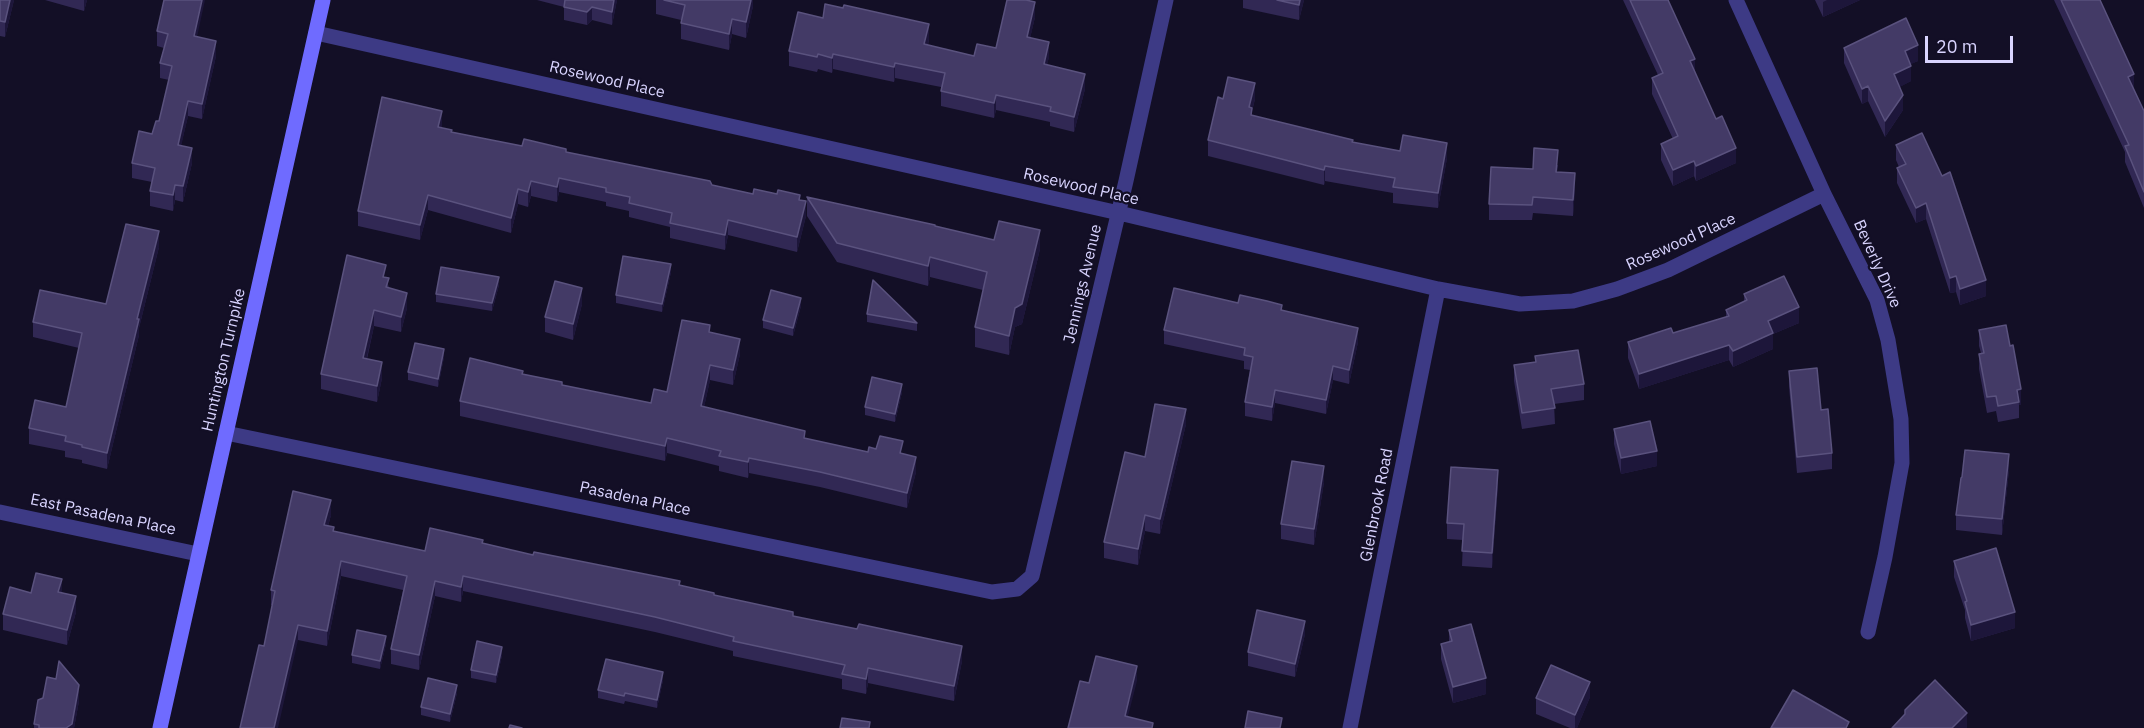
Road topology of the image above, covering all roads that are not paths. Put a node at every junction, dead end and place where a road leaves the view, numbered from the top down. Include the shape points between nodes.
1 (323, 0) edge
2 (1166, 0) edge
3 (1736, 0) edge
4 (316, 33) junction
5 (1824, 194) junction
6 (1119, 213) junction
7 (1438, 289) junction
8 (226, 433) junction
9 (0, 512) edge
10 (198, 554) junction
11 (1032, 576) joint
12 (1868, 632) dead end
13 (160, 728) edge
14 (1350, 728) edge

1 - 4 main road, Huntington Turnpike
2 - 6 street, Jennings Avenue
3 - 5 street, Beverly Drive
4 - 6 street, Rosewood Place
4 - 8 main road, Huntington Turnpike
5 - 7 street, Rosewood Place via 1668,270 1573,301 1520,304
5 - 12 street, Beverly Drive via 1876,300 1888,340 1901,419 1902,463
6 - 7 street, Rosewood Place
6 - 11 street, Jennings Avenue
7 - 14 street, Glenbrook Road
8 - 10 main road, Huntington Turnpike
8 - 11 street, Pasadena Place via 992,592 1017,588
9 - 10 street, East Pasadena Place
10 - 13 main road, Huntington Turnpike

